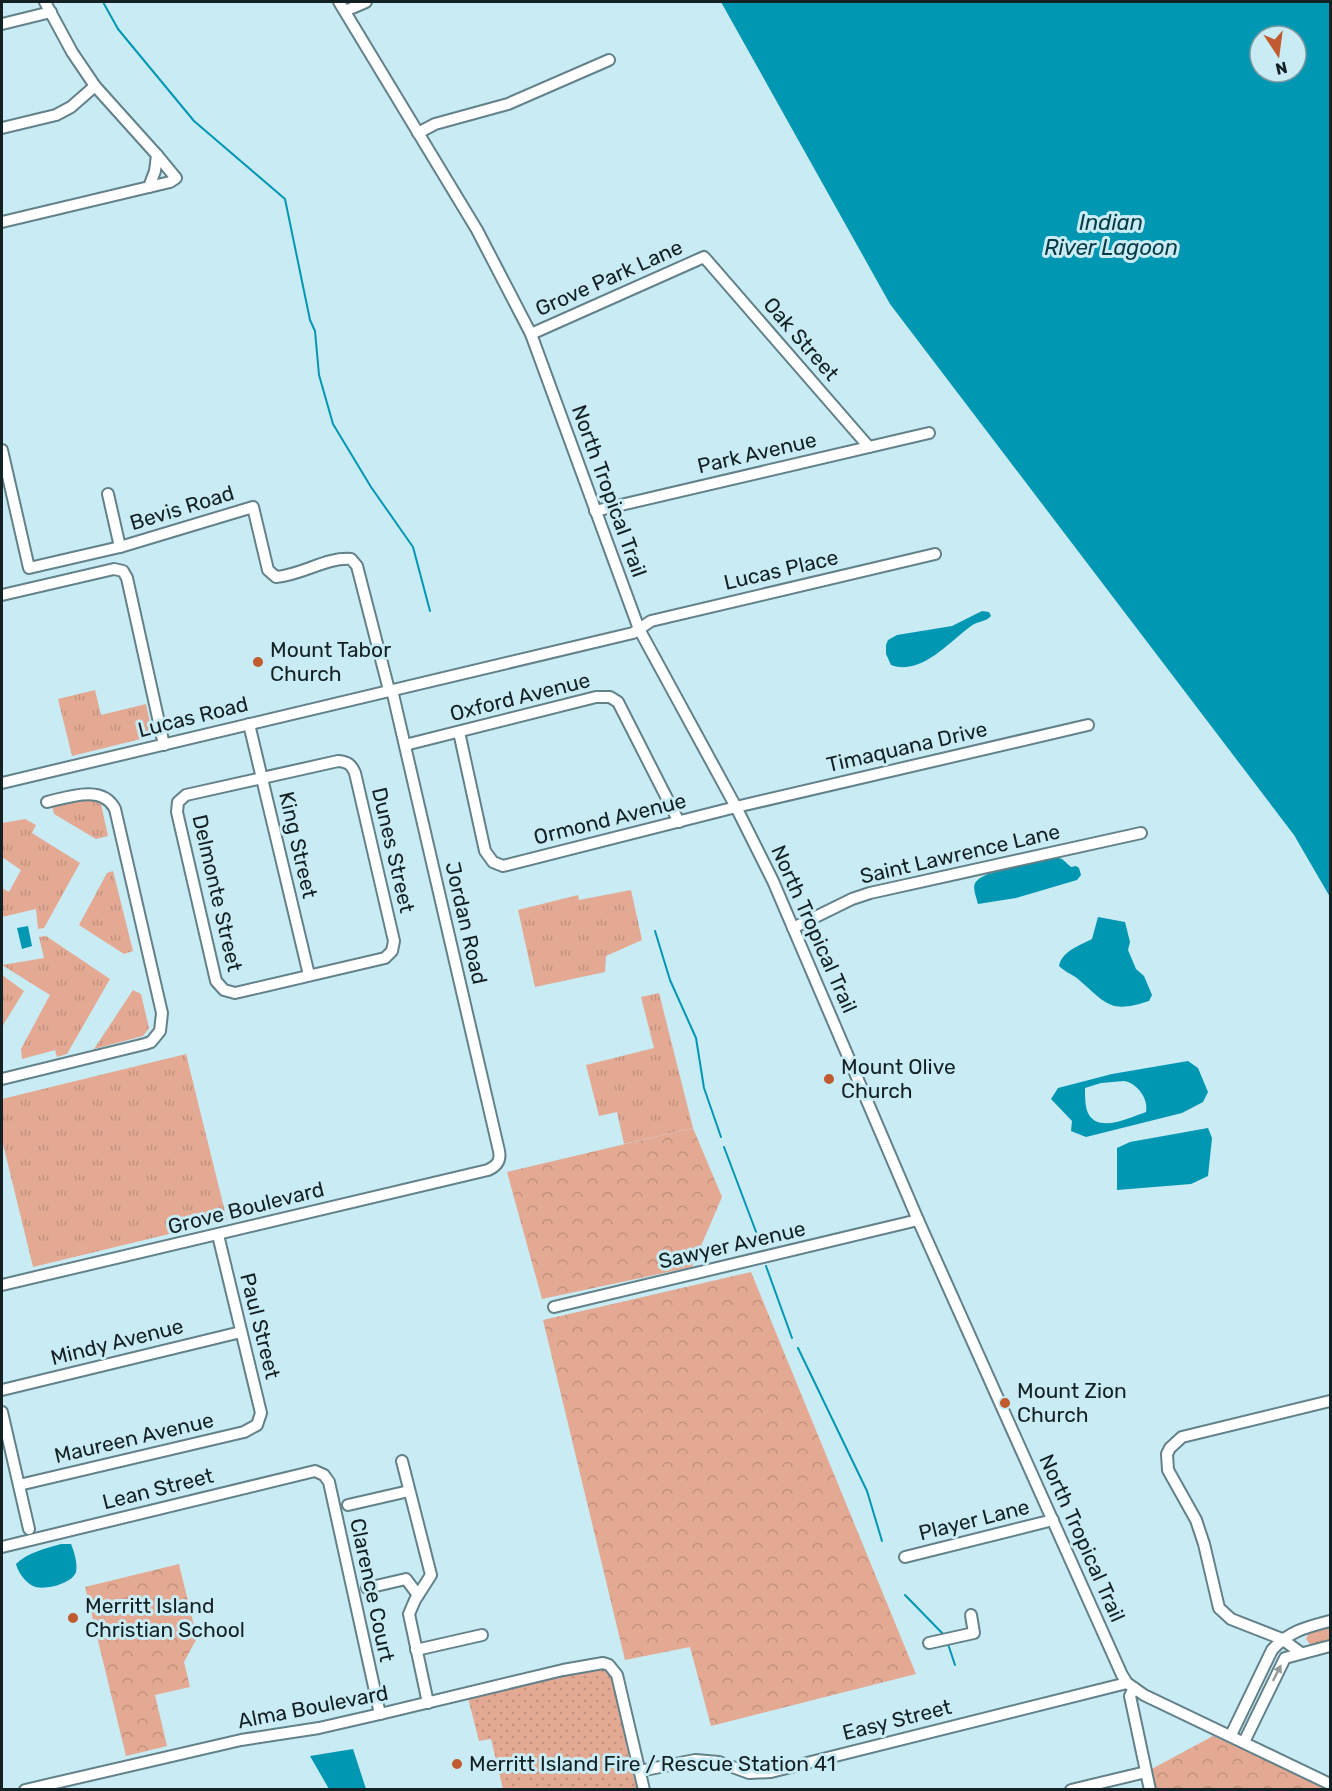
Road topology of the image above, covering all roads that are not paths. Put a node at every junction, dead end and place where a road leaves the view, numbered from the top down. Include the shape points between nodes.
1 (45, 2) edge
2 (366, 2) edge
3 (342, 6) edge
4 (51, 12) junction
5 (2, 24) edge
6 (609, 60) dead end
7 (95, 86) junction
8 (2, 128) edge
9 (418, 133) junction
10 (157, 155) junction
11 (149, 188) junction
12 (2, 222) edge
13 (704, 257) joint
14 (531, 334) junction
15 (929, 433) dead end
16 (869, 447) junction
17 (2, 450) edge
18 (108, 494) dead end
19 (594, 511) junction
20 (120, 547) junction
21 (935, 554) dead end
22 (2, 595) edge
23 (639, 629) junction
24 (391, 690) junction
25 (249, 724) junction
26 (1088, 725) dead end
27 (459, 732) junction
28 (164, 745) junction
29 (405, 745) junction
30 (262, 778) junction
31 (2, 781) edge
32 (47, 802) dead end
33 (736, 807) junction
34 (679, 822) junction
35 (1141, 833) dead end
36 (793, 928) junction
37 (309, 975) junction
38 (2, 1079) edge
39 (498, 1164) joint
40 (918, 1220) junction
41 (218, 1235) junction
42 (2, 1285) edge
43 (554, 1307) dead end
44 (241, 1332) junction
45 (2, 1389) edge
46 (1330, 1401) edge
47 (2, 1412) edge
48 (257, 1425) joint
49 (402, 1461) dead end
50 (324, 1475) joint
51 (19, 1485) junction
52 (409, 1491) junction
53 (348, 1505) dead end
54 (1053, 1520) junction
55 (30, 1529) dead end
56 (2, 1547) edge
57 (905, 1557) dead end
58 (367, 1588) dead end
59 (418, 1595) junction
60 (971, 1615) dead end
61 (1330, 1621) edge
62 (482, 1635) dead end
63 (1282, 1639) junction
64 (929, 1643) dead end
65 (1330, 1646) edge
66 (416, 1650) junction
67 (1301, 1653) junction
68 (1131, 1685) junction
69 (1254, 1686) junction
70 (1267, 1693) junction
71 (428, 1703) junction
72 (380, 1714) junction
73 (1231, 1735) junction
74 (1244, 1742) junction
75 (640, 1771) junction
76 (1146, 1772) junction
77 (1330, 1784) edge
78 (25, 1790) edge
79 (644, 1790) edge
80 (1071, 1790) edge
81 (1150, 1790) edge

1 - 4 street
2 - 3 street
3 - 9 street, North Tropical Trail
4 - 5 street
4 - 7 street
6 - 9 street via 508,104 435,124
7 - 8 street via 56,115
7 - 10 street
9 - 14 street, North Tropical Trail via 477,230
10 - 11 street
10 - 11 street via 176,178
11 - 12 street
13 - 14 street, Grove Park Lane
13 - 16 street, Oak Street
14 - 19 street, North Tropical Trail
15 - 16 street, Park Avenue
16 - 19 street, Park Avenue
17 - 20 street, Bevis Road via 29,568
18 - 20 street, Bevis Road
19 - 23 street, North Tropical Trail
20 - 24 street, Bevis Road via 253,507 268,570 276,577 290,576 340,558 351,559 357,567
21 - 23 street, Lucas Place via 651,621
22 - 28 street via 114,568 123,571
23 - 24 street, Lucas Road
23 - 33 street, North Tropical Trail
24 - 25 street, Lucas Road
24 - 29 street, Jordan Road
25 - 28 street, Lucas Road
25 - 30 street, King Street
26 - 33 street, Timaquana Drive
27 - 29 street, Oxford Avenue
27 - 34 street, Oxford Avenue via 596,697 610,697 618,702
27 - 34 street, Ormond Avenue via 485,851 493,862 503,866
28 - 31 street, Lucas Road
29 - 39 street, Jordan Road via 500,1154
30 - 37 street, King Street
30 - 37 street, Dunes Street via 338,761 352,766 355,773 394,941 392,951 385,958
30 - 37 street, Delmonte Street via 186,795 178,802 177,813 216,981 224,990 235,993
32 - 38 street via 95,795 105,797 115,809 162,1021 156,1038 145,1044
33 - 34 street, Ormond Avenue
33 - 36 street, North Tropical Trail
35 - 36 street, Saint Lawrence Lane via 870,893
36 - 40 street, North Tropical Trail
39 - 41 street, Grove Boulevard via 488,1170
40 - 43 street, Sawyer Avenue
40 - 54 street, North Tropical Trail
41 - 42 street, Grove Boulevard
41 - 44 street, Paul Street
44 - 45 street, Mindy Avenue
44 - 48 street, Paul Street via 261,1413
46 - 63 street via 1182,1437 1167,1454 1168,1470 1196,1520 1219,1608 1231,1619
47 - 51 street
48 - 51 street, Maureen Avenue via 244,1432
49 - 52 street
50 - 56 street, Lean Street via 315,1472
50 - 72 street, Clarence Court via 329,1482
51 - 55 street
52 - 53 street
52 - 59 street via 431,1575
54 - 57 street, Player Lane
54 - 68 street, North Tropical Trail
58 - 59 street via 406,1579
59 - 66 street via 409,1614
60 - 64 street via 974,1633
61 - 63 street
62 - 66 street
63 - 67 street
63 - 69 street
65 - 67 street
66 - 71 street
70 -> 67 street via 1285,1658
68 - 73 street via 1144,1695
68 - 75 street, Easy Street via 771,1772 749,1773 719,1762 695,1760
68 - 76 street
69 - 70 street
69 - 73 street
70 - 74 street
71 - 72 street, Alma Boulevard
71 - 75 street, Alma Boulevard via 603,1663 617,1675
72 - 78 street, Alma Boulevard via 241,1740
73 - 74 street
74 - 77 street
75 - 79 street
76 - 80 street
76 - 81 street

